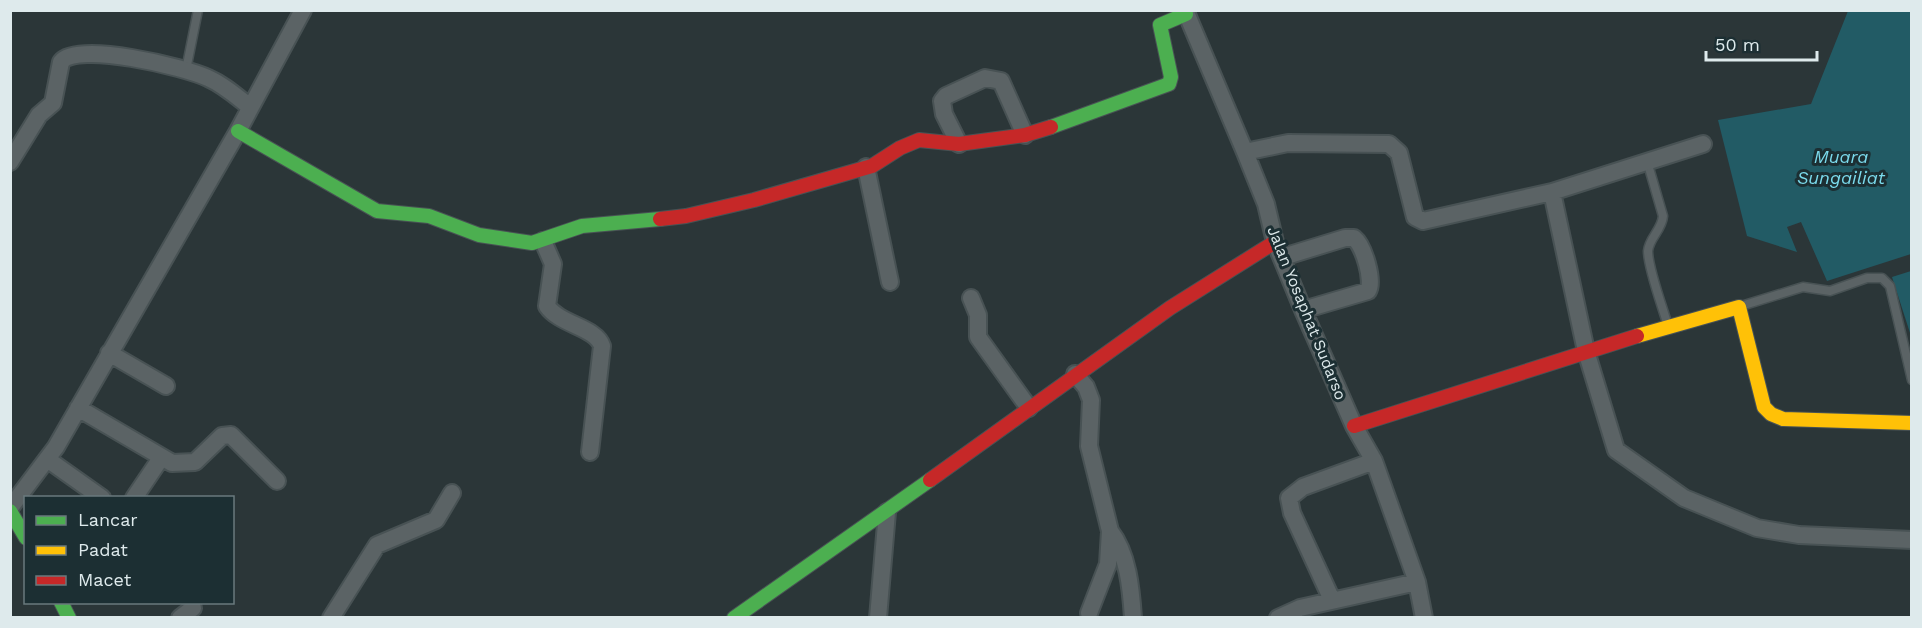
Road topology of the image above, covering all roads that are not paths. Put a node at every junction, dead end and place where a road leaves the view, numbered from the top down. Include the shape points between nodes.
1 (198, 10) edge
2 (303, 10) edge
3 (1185, 12) edge
4 (186, 70) junction
5 (250, 107) junction
6 (238, 130) junction
7 (1025, 135) junction
8 (959, 144) junction
9 (1703, 144) dead end
10 (1245, 152) junction
11 (1647, 161) junction
12 (10, 162) edge
13 (866, 167) junction
14 (1552, 192) junction
15 (543, 241) junction
16 (1279, 249) junction
17 (890, 282) dead end
18 (970, 298) dead end
19 (1739, 307) junction
20 (1303, 310) junction
21 (1668, 327) junction
22 (1586, 351) junction
23 (109, 353) junction
24 (1075, 374) junction
25 (1911, 380) edge
26 (166, 387) dead end
27 (78, 408) junction
28 (1029, 408) junction
29 (1911, 423) edge
30 (1354, 426) junction
31 (590, 452) dead end
32 (161, 458) junction
33 (47, 459) junction
34 (1374, 461) junction
35 (277, 481) dead end
36 (452, 493) dead end
37 (99, 496) edge
38 (136, 496) edge
39 (10, 510) edge
40 (887, 512) junction
41 (1110, 531) junction
42 (22, 537) edge
43 (1911, 540) edge
44 (1417, 582) junction
45 (1332, 600) junction
46 (62, 604) edge
47 (1089, 612) dead end
48 (336, 616) edge
49 (69, 618) edge
50 (734, 618) edge
51 (878, 618) edge
52 (1133, 618) edge
53 (1278, 618) edge
54 (1424, 618) edge

1 - 4 lane
2 - 5 street
3 - 7 street via 1161,25 1169,84
3 - 10 street, Jalan Yosaphat Sudarso
4 - 5 street via 226,87
4 - 12 street via 116,57 67,56 58,71 53,103 39,115
5 - 6 street
6 - 15 street via 377,211 429,216 479,236
6 - 23 street
7 - 8 street
7 - 8 street via 1001,81 985,78 942,101
8 - 13 street via 919,140
9 - 11 street
10 - 14 street via 1288,143 1389,144 1398,153 1415,217 1421,220
10 - 16 street, Jalan Yosaphat Sudarso
11 - 14 street
11 - 21 lane via 1663,216 1648,252
13 - 15 street via 686,216 582,226
13 - 17 street
14 - 22 street
15 - 31 street via 553,264 547,306 567,324 597,338 602,346
16 - 20 street, Jalan Yosaphat Sudarso
16 - 20 street via 1346,238 1354,238 1362,248 1370,283 1368,291
16 - 24 street via 1170,308
18 - 28 street via 979,318 978,337
19 - 21 street
19 - 25 lane via 1803,287 1830,291 1867,278 1882,278 1890,286
19 - 29 street via 1764,407 1771,414 1783,419
20 - 30 street, Jalan Yosaphat Sudarso
21 - 22 street
22 - 30 street
22 - 43 street via 1616,450 1684,498 1757,528 1799,535
23 - 26 street
23 - 27 street
24 - 28 street
24 - 41 street via 1091,400 1089,446
27 - 32 street
27 - 33 street
28 - 40 street
30 - 34 street, Jalan Yosaphat Sudarso
32 - 35 street via 172,464 195,462 222,436 230,434
32 - 38 street
33 - 37 street
33 - 39 street
34 - 44 street, Jalan Yosaphat Sudarso
34 - 45 street via 1303,487 1289,498 1292,513
36 - 48 street via 436,520 377,545
39 - 42 street
40 - 50 street
40 - 51 street
41 - 47 street via 1108,564
41 - 52 street via 1121,547
44 - 45 street
44 - 54 street, Jalan Yosaphat Sudarso
45 - 53 street
46 - 49 street

